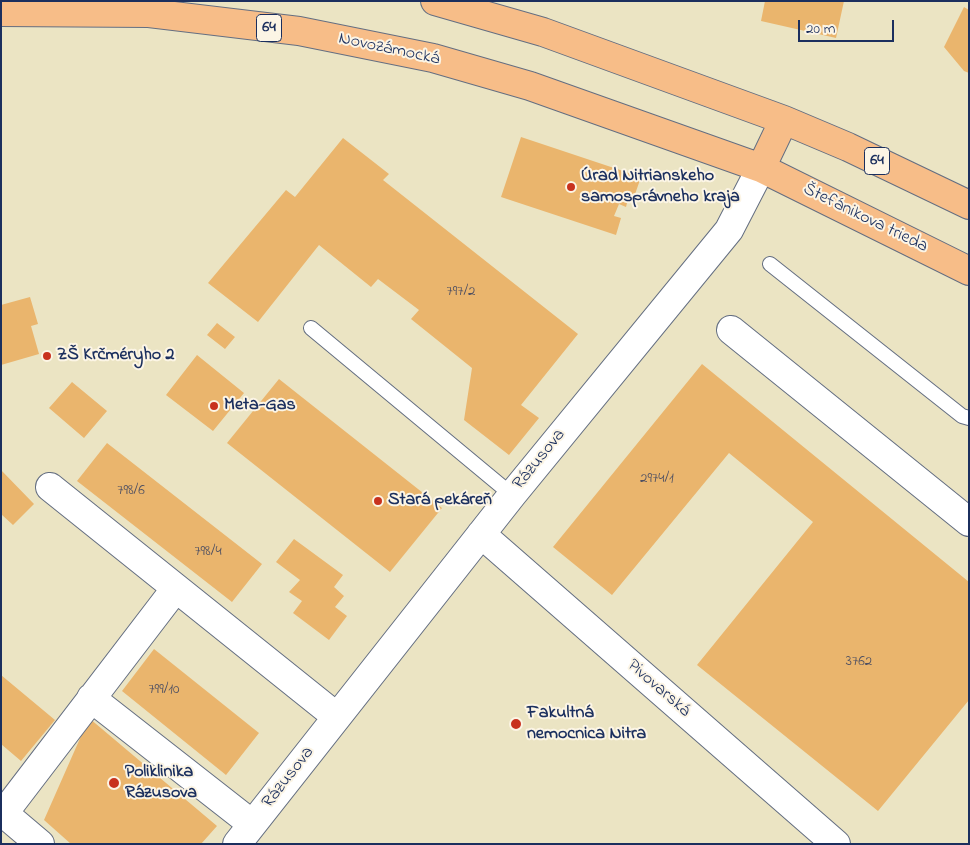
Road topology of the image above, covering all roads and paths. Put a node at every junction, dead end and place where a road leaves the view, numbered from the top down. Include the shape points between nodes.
1 (435, 1) edge
2 (1, 12) edge
3 (784, 120) junction
4 (761, 168) junction
5 (969, 205) edge
6 (770, 264) dead end
7 (969, 272) edge
8 (311, 328) dead end
9 (731, 330) dead end
10 (969, 418) edge
11 (50, 487) dead end
12 (512, 495) junction
13 (969, 522) edge
14 (480, 534) junction
15 (176, 588) junction
16 (92, 698) junction
17 (337, 717) junction
18 (2, 812) edge
19 (245, 834) edge
20 (40, 844) edge
21 (836, 844) edge

1 - 3 main road, 64 via 543,32
2 - 4 main road, Novozámocká / 64 via 149,13 299,31 423,56 530,86
3 - 4 main road
3 - 5 main road, 64
4 - 7 main road, Štefánikova trieda / 64
4 - 12 street, Rázusova via 733,224
6 - 10 lane via 962,416
8 - 12 lane
9 - 13 street
11 - 15 street
12 - 14 street, Rázusova
14 - 17 street, Rázusova
14 - 21 street, Pivovarská
15 - 16 street
15 - 17 street
16 - 18 street
16 - 19 street
17 - 19 street, Rázusova
18 - 20 street

